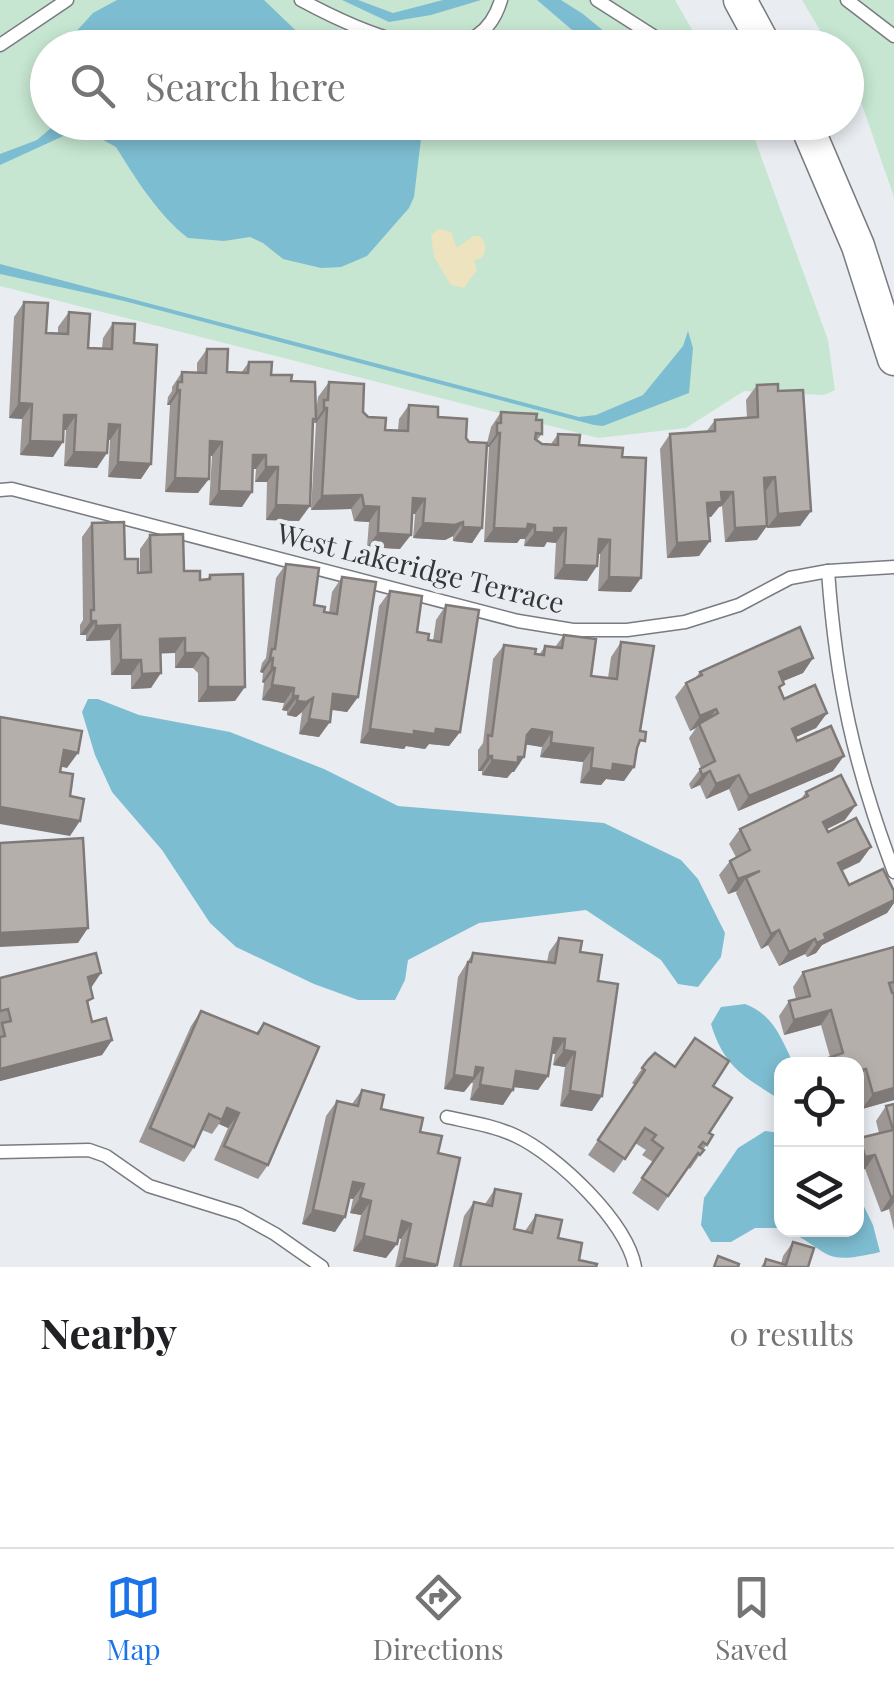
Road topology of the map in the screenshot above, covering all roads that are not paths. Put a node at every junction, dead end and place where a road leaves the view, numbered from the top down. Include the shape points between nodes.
1 (67, 0) edge
2 (302, 0) edge
3 (598, 0) edge
4 (740, 0) edge
5 (847, 0) edge
6 (501, 1) edge
7 (359, 30) edge
8 (484, 30) edge
9 (644, 30) edge
10 (756, 30) edge
11 (894, 36) edge
12 (0, 45) edge
13 (813, 140) edge
14 (894, 358) edge
15 (0, 490) edge
16 (894, 567) edge
17 (828, 571) junction
18 (894, 872) edge
19 (448, 1117) dead end
20 (0, 1152) edge
21 (322, 1267) edge
22 (635, 1267) edge

1 - 12 lane
2 - 7 lane
3 - 9 lane
4 - 10 street
5 - 11 lane
6 - 8 lane
13 - 14 street via 858,246
15 - 17 lane, West Lakeridge Terrace via 572,630 685,622 739,605 790,578
16 - 17 lane, West Lakeridge Terrace
17 - 18 lane via 846,724
19 - 22 lane via 541,1150 620,1227
20 - 21 lane via 89,1150 106,1156 149,1186 239,1214

